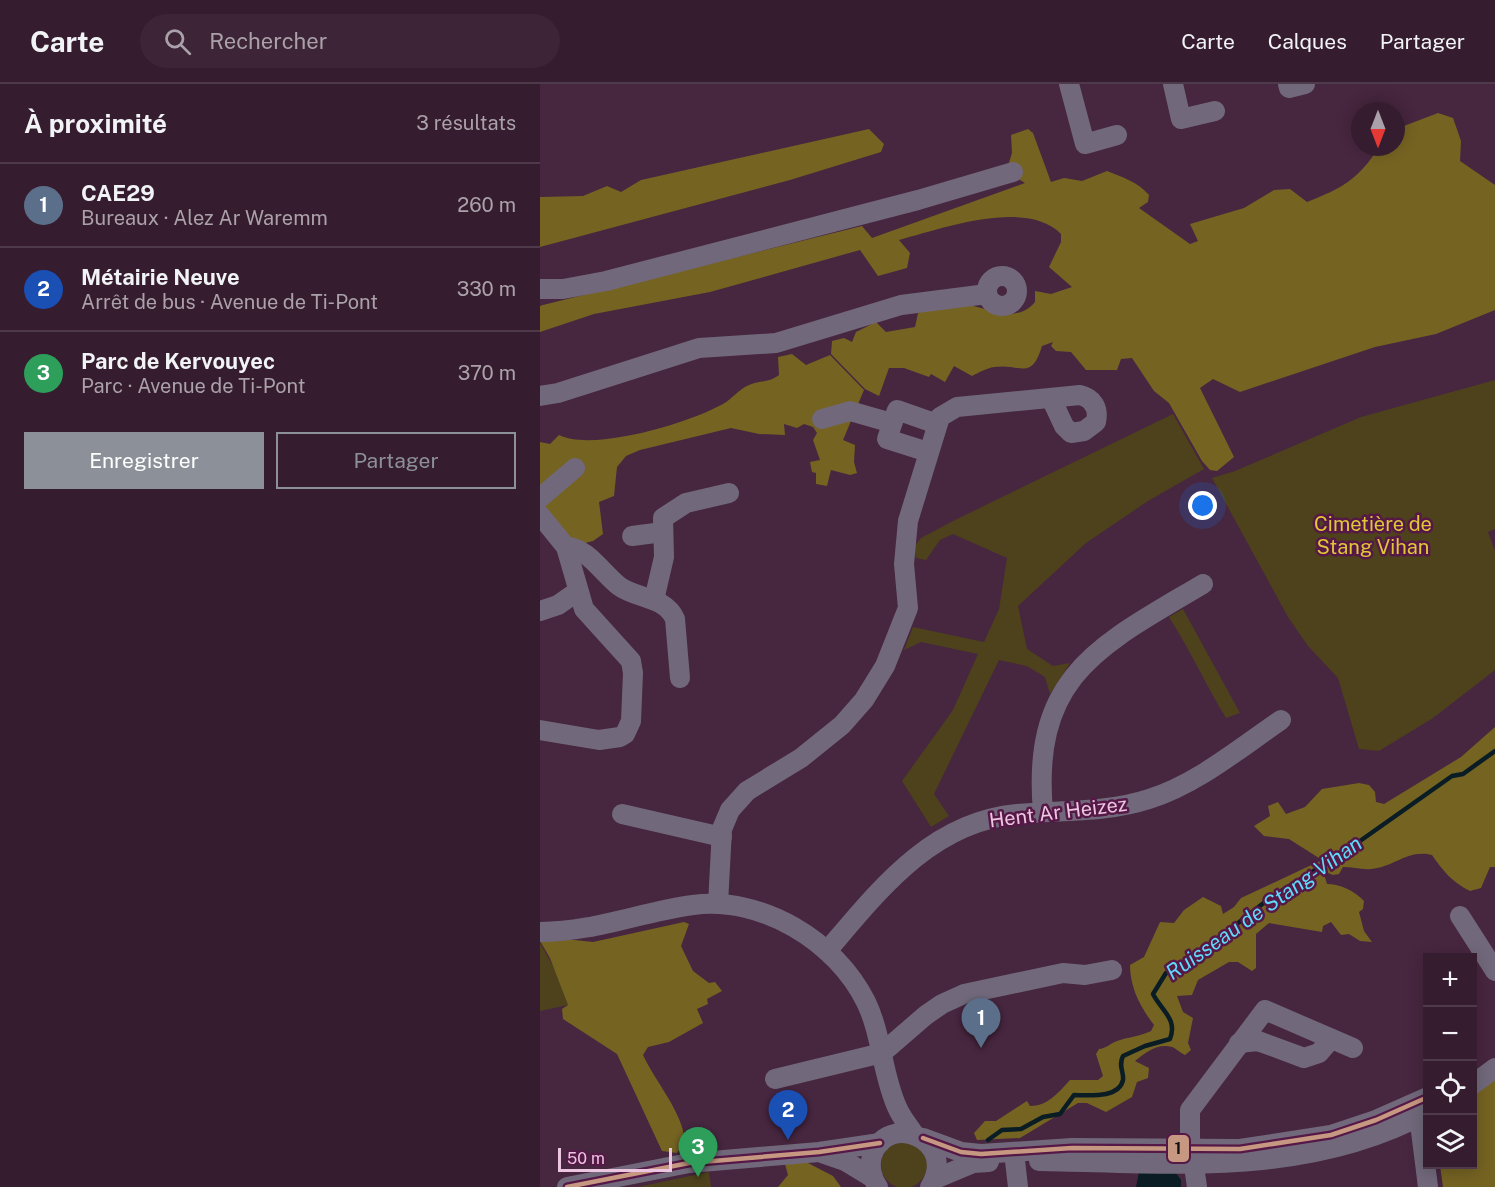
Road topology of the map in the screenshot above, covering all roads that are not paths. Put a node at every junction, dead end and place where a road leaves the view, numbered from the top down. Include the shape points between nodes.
1 (1069, 84) edge
2 (1173, 84) edge
3 (1288, 84) edge
4 (1305, 84) edge
5 (1215, 111) dead end
6 (1117, 135) dead end
7 (1013, 172) dead end
8 (540, 289) edge
9 (987, 294) dead end
10 (540, 396) edge
11 (1051, 398) dead end
12 (822, 419) dead end
13 (892, 423) junction
14 (937, 424) junction
15 (928, 452) junction
16 (575, 468) dead end
17 (729, 493) dead end
18 (540, 498) edge
19 (540, 515) edge
20 (663, 532) junction
21 (632, 536) dead end
22 (566, 547) junction
23 (1203, 584) dead end
24 (578, 591) junction
25 (654, 600) junction
26 (540, 611) edge
27 (680, 678) dead end
28 (1281, 720) dead end
29 (540, 730) edge
30 (1043, 812) junction
31 (622, 814) dead end
32 (722, 837) junction
33 (718, 904) junction
34 (1460, 916) dead end
35 (540, 932) edge
36 (827, 951) junction
37 (1112, 970) dead end
38 (1495, 971) edge
39 (1331, 1039) junction
40 (1239, 1043) junction
41 (1353, 1048) dead end
42 (882, 1053) junction
43 (1495, 1066) edge
44 (1477, 1073) edge
45 (775, 1079) dead end
46 (1477, 1082) edge
47 (896, 1107) junction
48 (1421, 1108) edge
49 (918, 1136) junction
50 (884, 1140) junction
51 (819, 1152) junction
52 (1014, 1157) junction
53 (1192, 1157) junction
54 (876, 1182) edge
55 (932, 1183) edge
56 (567, 1187) edge
57 (1018, 1187) edge
58 (1197, 1187) edge
59 (1428, 1187) edge

1 - 6 street via 1085,144
2 - 5 street via 1181,119
3 - 4 street via 1289,88
7 - 8 street via 606,281
9 - 10 street via 901,305 776,343 699,348
11 - 14 street via 957,407 943,414
12 - 13 street via 850,411
13 - 14 street via 897,410
13 - 15 street via 887,439
14 - 15 street
15 - 32 street via 908,521 904,564 908,608 876,682 856,710 828,738 741,796 726,817
16 - 18 street
17 - 20 street via 671,511 663,518
19 - 22 street
20 - 21 street
20 - 25 street via 664,557
22 - 24 street
22 - 25 street via 575,548 625,590
23 - 30 street via 1105,643 1078,670 1056,708 1043,746
24 - 26 street via 558,606
24 - 29 street via 588,614 631,660 631,721 625,734 612,740
25 - 27 street via 675,619
28 - 30 street, Hent Ar Heizez via 1197,776 1159,796 1118,807
30 - 36 street, Hent Ar Heizez via 993,818 962,828 926,849 895,873
31 - 32 street
32 - 33 street
33 - 35 street via 690,905 610,923
33 - 36 street via 758,912 789,924
34 - 38 street
36 - 42 street via 865,1001
37 - 42 street via 1084,975 1063,973 953,998 916,1022
39 - 40 street via 1319,1053 1304,1058 1258,1041
39 - 40 street via 1264,1010
39 - 41 street
40 - 53 street via 1190,1110
42 - 45 street
42 - 47 street
43 - 44 street
43 - 46 street
47 - 49 street
47 - 50 street
48 - 53 street via 1311,1139
48 - 59 street
49 - 50 street via 905,1133
49 - 52 street via 961,1152
49 - 55 street via 934,1152 937,1161
50 - 51 street
50 - 54 street via 871,1160
51 - 54 street via 845,1161
51 - 56 street via 689,1163
52 - 53 street via 1072,1148
52 - 55 street via 973,1163
52 - 57 street
53 - 58 street

